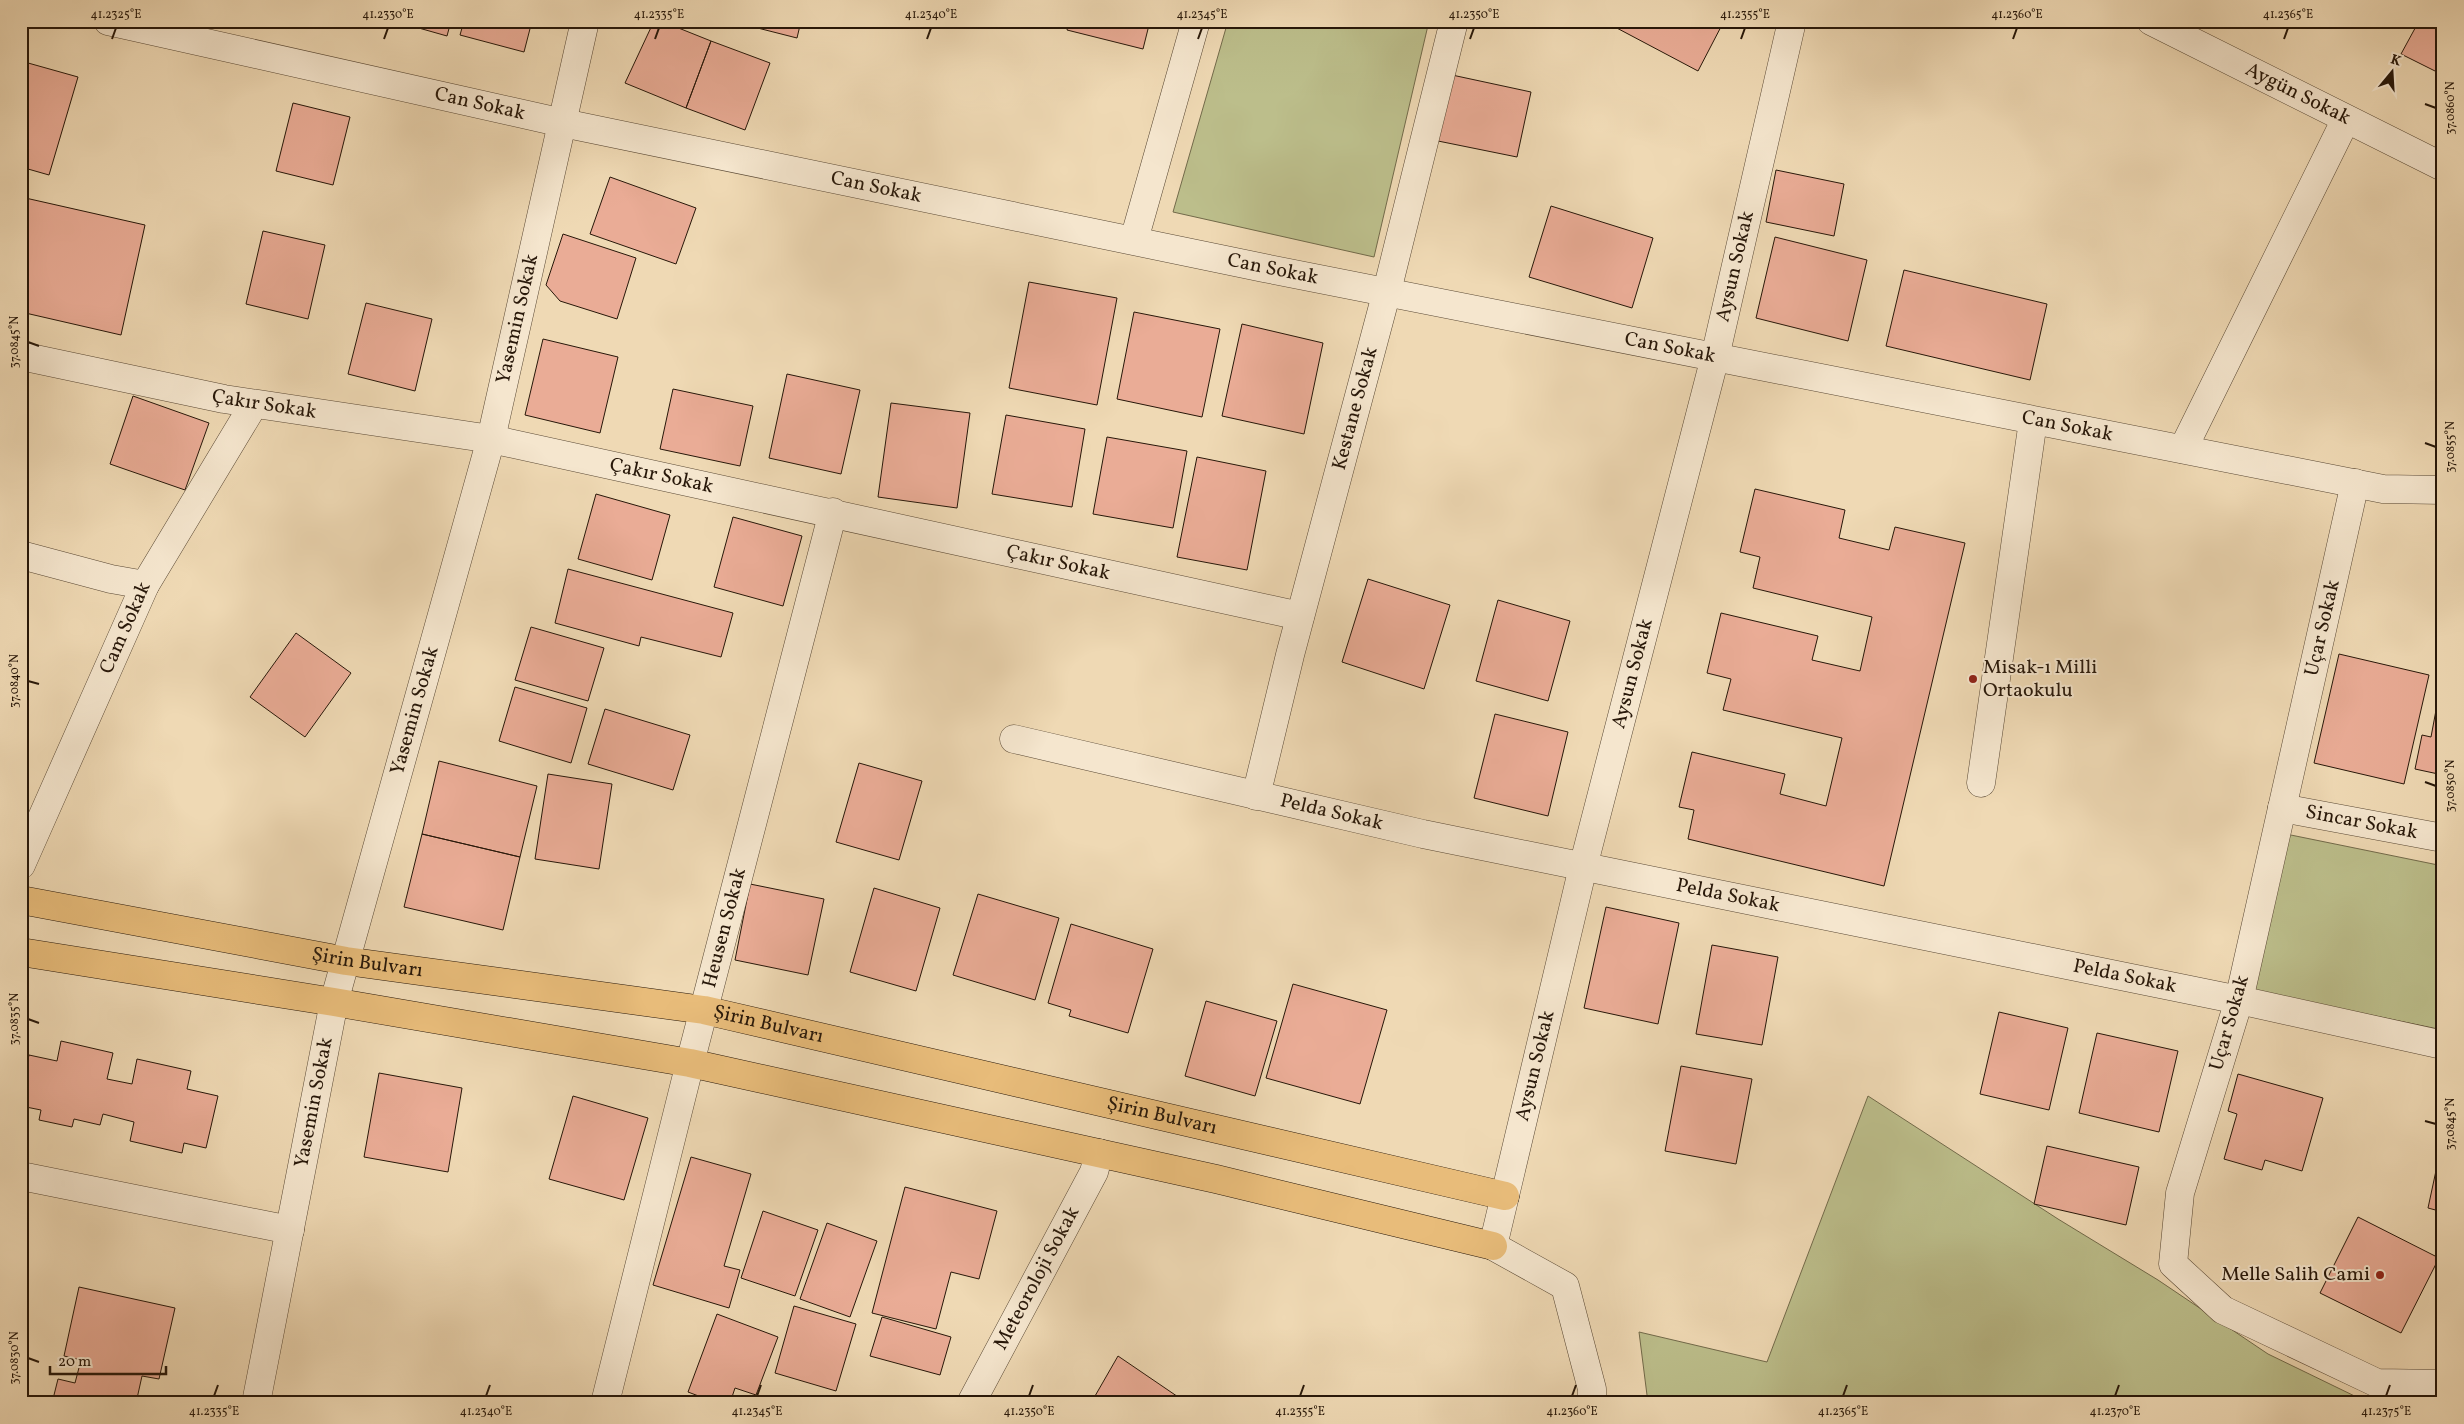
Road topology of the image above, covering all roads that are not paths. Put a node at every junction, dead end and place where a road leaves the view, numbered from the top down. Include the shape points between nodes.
1 (108, 21) edge
2 (585, 21) edge
3 (1196, 21) edge
4 (1454, 21) edge
5 (1792, 21) edge
6 (2151, 21) edge
7 (2346, 119) junction
8 (563, 123) junction
9 (2443, 168) edge
10 (1134, 240) junction
11 (1387, 292) junction
12 (21, 356) edge
13 (1715, 356) junction
14 (254, 404) junction
15 (2033, 420) junction
16 (491, 439) junction
17 (2183, 449) junction
18 (2356, 483) junction
19 (2443, 490) edge
20 (833, 512) junction
21 (21, 555) edge
22 (144, 585) junction
23 (1300, 616) junction
24 (1014, 739) dead end
25 (1981, 783) dead end
26 (1256, 796) junction
27 (2282, 808) junction
28 (2443, 838) edge
29 (21, 866) edge
30 (1583, 867) junction
31 (21, 900) edge
32 (21, 952) edge
33 (346, 961) junction
34 (2238, 1000) junction
35 (334, 1002) junction
36 (704, 1010) junction
37 (2443, 1045) edge
38 (690, 1063) junction
39 (1099, 1153) junction
40 (21, 1176) edge
41 (1506, 1196) junction
42 (290, 1230) junction
43 (1494, 1246) junction
44 (2443, 1384) edge
45 (980, 1400) edge
46 (256, 1403) edge
47 (606, 1403) edge
48 (1592, 1403) edge

1 - 8 street, Can Sokak
2 - 8 street, Yasemin Sokak
3 - 10 street
4 - 11 street, Kestane Sokak
5 - 13 street, Aysun Sokak
6 - 7 street, Aygün Sokak
7 - 9 street, Aygün Sokak
7 - 17 street
8 - 10 street, Can Sokak
8 - 16 street, Yasemin Sokak
10 - 11 street, Can Sokak
11 - 13 street, Can Sokak
11 - 23 street, Kestane Sokak
12 - 14 street, Çakır Sokak
13 - 15 street, Can Sokak
13 - 30 street, Aysun Sokak
14 - 16 street, Çakır Sokak
14 - 22 street, Cam Sokak
15 - 17 street, Can Sokak
15 - 25 street
16 - 20 street, Çakır Sokak
16 - 33 street, Yasemin Sokak
17 - 18 street, Can Sokak
18 - 19 street, Can Sokak via 2383,489
18 - 27 street, Uçar Sokak
20 - 23 street, Çakır Sokak
20 - 36 street, Heusen Sokak
21 - 22 street via 110,580
22 - 29 street, Cam Sokak
23 - 26 street, Kestane Sokak
24 - 26 street, Pelda Sokak
26 - 30 street, Pelda Sokak
27 - 28 street, Sincar Sokak
27 - 34 street, Uçar Sokak
30 - 34 street, Pelda Sokak
30 - 41 street, Aysun Sokak
31 - 33 main road, Şirin Bulvarı
32 - 35 main road
33 - 35 street, Yasemin Sokak
33 - 36 main road, Şirin Bulvarı
34 - 37 street, Pelda Sokak
34 - 44 street, Uçar Sokak via 2180,1194 2172,1264 2223,1310 2376,1383
35 - 38 main road
35 - 42 street, Yasemin Sokak
36 - 38 street, Heusen Sokak
36 - 41 main road, Şirin Bulvarı
38 - 39 main road
38 - 47 street, Heusen Sokak
39 - 43 main road
39 - 45 street, Meteoroloji Sokak via 1094,1172
40 - 42 street
41 - 43 street, Aysun Sokak
42 - 46 street, Yasemin Sokak
43 - 48 street via 1565,1286 1592,1389

